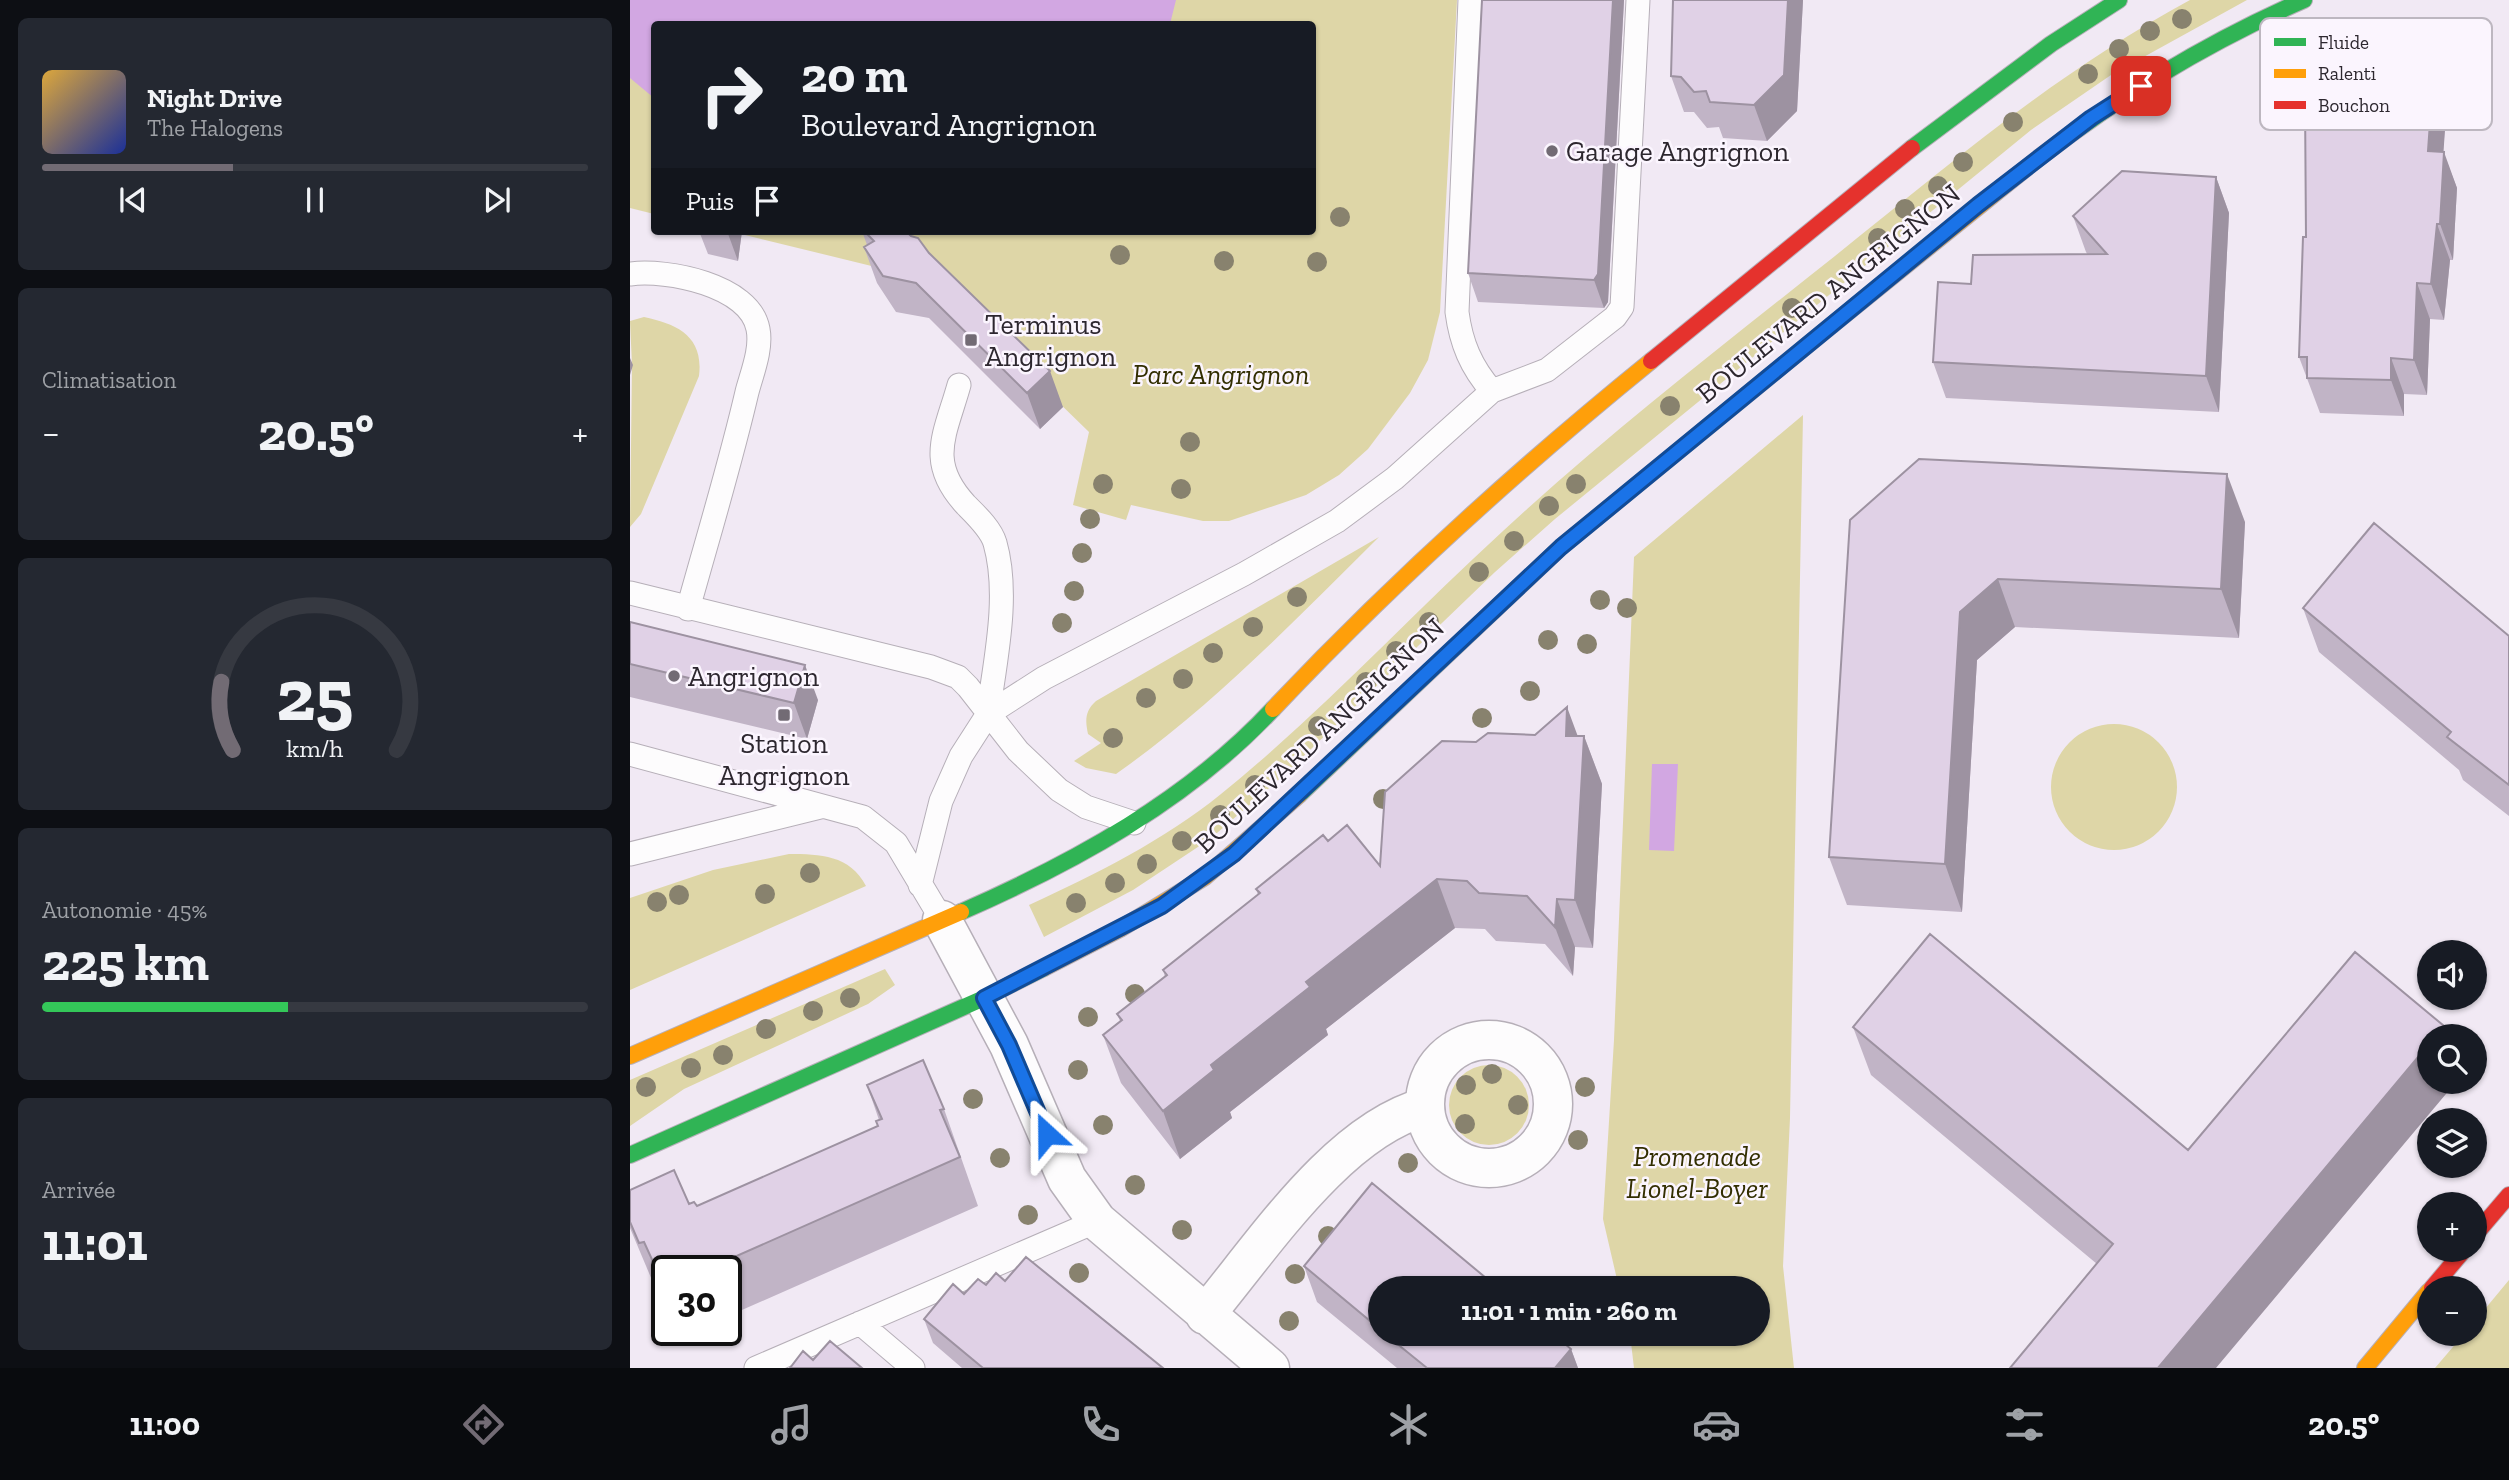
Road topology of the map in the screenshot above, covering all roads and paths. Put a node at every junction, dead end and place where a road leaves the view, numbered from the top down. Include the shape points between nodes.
1 (1470, 0) edge
2 (1638, 0) edge
3 (2119, 0) edge
4 (2304, 0) edge
5 (2263, 18) edge
6 (2260, 19) edge
7 (630, 274) edge
8 (959, 386) dead end
9 (1492, 391) junction
10 (630, 593) edge
11 (688, 609) junction
12 (988, 714) junction
13 (630, 754) edge
14 (821, 807) junction
15 (1134, 823) junction
16 (630, 855) edge
17 (920, 885) junction
18 (942, 920) junction
19 (984, 998) junction
20 (630, 1056) edge
21 (1425, 1107) dead end
22 (630, 1155) edge
23 (2509, 1195) edge
24 (2487, 1221) edge
25 (1097, 1222) junction
26 (2454, 1262) edge
27 (2442, 1276) edge
28 (2417, 1306) edge
29 (1205, 1315) junction
30 (860, 1323) junction
31 (756, 1368) edge
32 (913, 1368) edge
33 (1270, 1368) edge
34 (2365, 1368) edge

1 - 9 lane via 1457,312 1469,360
2 - 9 lane via 1622,307 1547,370
3 - 15 main road, BOULEVARD ANGRIGNON via 1962,108 1542,449 1329,650 1235,748
4 - 5 main road, BOULEVARD ANGRIGNON
6 - 19 main road, BOULEVARD ANGRIGNON via 2091,118 1978,205 1561,547 1225,862 1141,918
7 - 11 lane via 718,287 745,306 758,328 745,402
8 - 12 lane via 942,447 943,473 988,530 998,558 999,604
9 - 12 lane via 1395,478 1338,521 1044,678
10 - 11 lane
11 - 12 lane via 944,671 968,687
12 - 15 lane via 1059,790 1086,807
12 - 17 lane via 961,756 941,801
13 - 14 lane
14 - 16 lane
14 - 17 lane via 844,810 877,825 902,851
15 - 18 main road, BOULEVARD ANGRIGNON
17 - 18 lane
18 - 19 street
18 - 20 main road, BOULEVARD ANGRIGNON
19 - 22 main road, BOULEVARD ANGRIGNON
19 - 25 street via 1067,1179
21 - 29 street via 1387,1121 1325,1173
23 - 24 main road
25 - 29 street
25 - 30 lane
26 - 27 main road
28 - 34 main road
29 - 33 street
30 - 31 lane
30 - 32 lane

